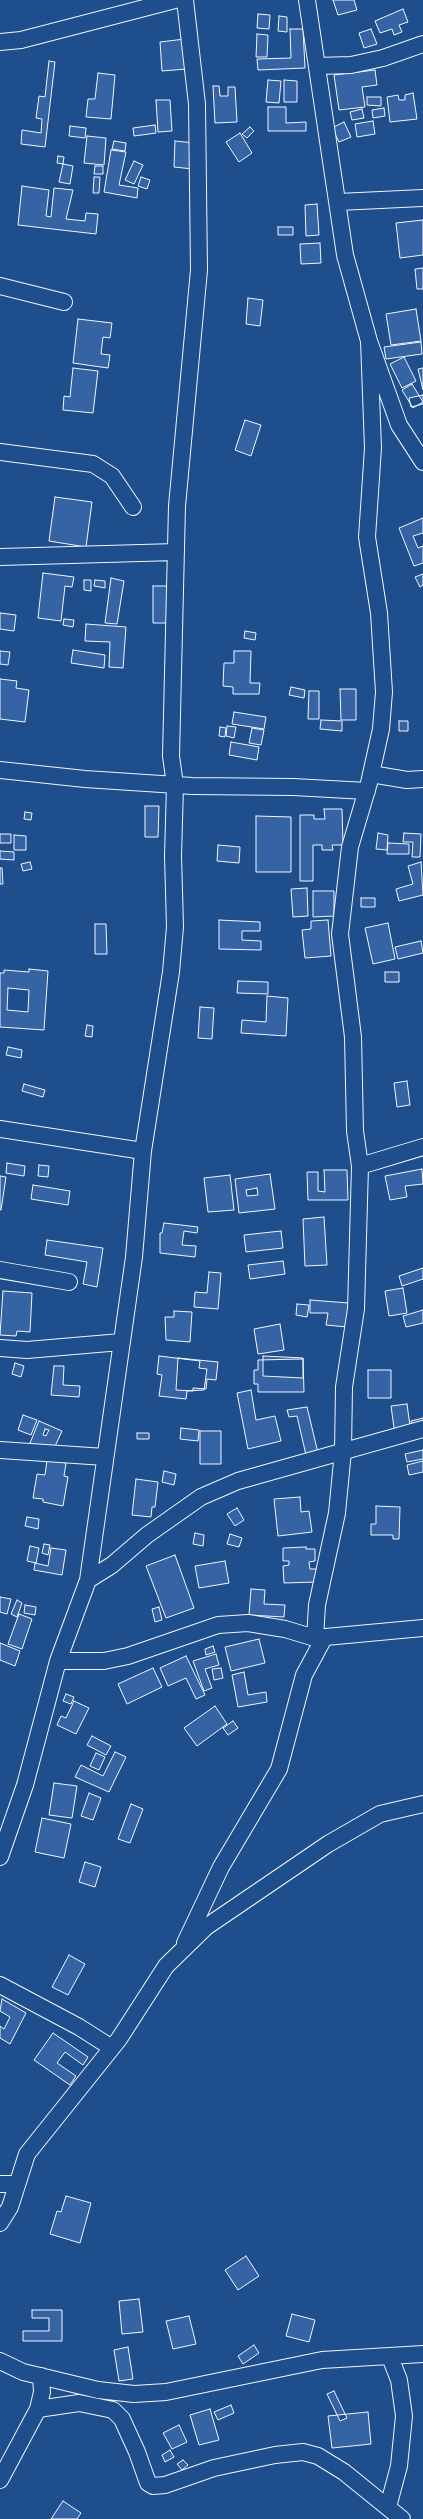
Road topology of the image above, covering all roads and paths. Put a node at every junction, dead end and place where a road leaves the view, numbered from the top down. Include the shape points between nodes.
1 (307, 0) edge
2 (184, 1) edge
3 (0, 42) edge
4 (423, 44) edge
5 (317, 66) junction
6 (423, 198) edge
7 (338, 202) junction
8 (0, 286) edge
9 (64, 302) dead end
10 (370, 341) junction
11 (0, 452) edge
12 (423, 462) edge
13 (133, 507) dead end
14 (176, 552) junction
15 (0, 557) edge
16 (0, 770) edge
17 (371, 774) junction
18 (423, 779) edge
19 (175, 785) junction
20 (367, 791) junction
21 (0, 1129) edge
22 (423, 1147) edge
23 (143, 1151) junction
24 (360, 1166) junction
25 (0, 1270) edge
26 (69, 1282) dead end
27 (121, 1342) junction
28 (0, 1348) edge
29 (423, 1429) edge
30 (0, 1450) edge
31 (344, 1451) junction
32 (105, 1457) junction
33 (88, 1580) junction
34 (423, 1628) edge
35 (320, 1638) junction
36 (58, 1661) junction
37 (423, 1804) edge
38 (0, 1857) edge
39 (181, 1952) junction
40 (0, 1985) edge
41 (112, 2048) junction
42 (0, 2184) edge
43 (17, 2184) junction
44 (0, 2223) edge
45 (423, 2354) edge
46 (390, 2357) junction
47 (0, 2361) edge
48 (41, 2376) junction
49 (38, 2409) junction
50 (0, 2480) edge
51 (388, 2507) junction
52 (402, 2519) edge

1 - 5 street
2 - 3 street via 21,40
2 - 14 street via 197,104 199,270 177,506
4 - 5 street via 383,58
5 - 7 street
6 - 7 street
7 - 10 street via 346,255
8 - 9 street
10 - 12 street via 399,425
10 - 17 street via 373,448 367,537 379,612 384,692 381,729
11 - 13 street via 93,464 112,476
14 - 15 street
14 - 19 street via 171,756
16 - 19 street
17 - 18 street via 407,780
17 - 20 street
19 - 20 street
19 - 23 street via 175,927 171,972
20 - 24 street via 350,847 340,934 353,1037 355,1131
21 - 23 street
22 - 24 street
23 - 27 street via 134,1257
24 - 31 street via 356,1309 344,1387
25 - 26 street
27 - 28 street via 27,1350
27 - 32 street
29 - 31 street
30 - 32 street
31 - 33 street via 238,1481 201,1497 147,1535 112,1565
31 - 35 street via 337,1513 317,1605
32 - 33 street
33 - 36 street
34 - 35 street
35 - 36 street via 248,1623 218,1625 128,1656 104,1661
35 - 39 street via 304,1675 279,1769 221,1867
36 - 38 street via 25,1785
37 - 39 street via 380,1814 328,1844 206,1927
39 - 41 street via 166,1966
40 - 41 street via 79,2027
41 - 43 street via 27,2154
42 - 43 street
43 - 44 street via 10,2207
45 - 46 street
46 - 48 street via 322,2360 166,2392 134,2394 98,2390
46 - 51 street via 399,2380 404,2416 399,2466
47 - 48 street via 23,2372
48 - 49 street via 42,2392
49 - 50 street
49 - 51 street via 79,2403 113,2410 127,2429 148,2483 153,2486 165,2485 214,2468 275,2455 303,2452 318,2456 344,2472
51 - 52 street

